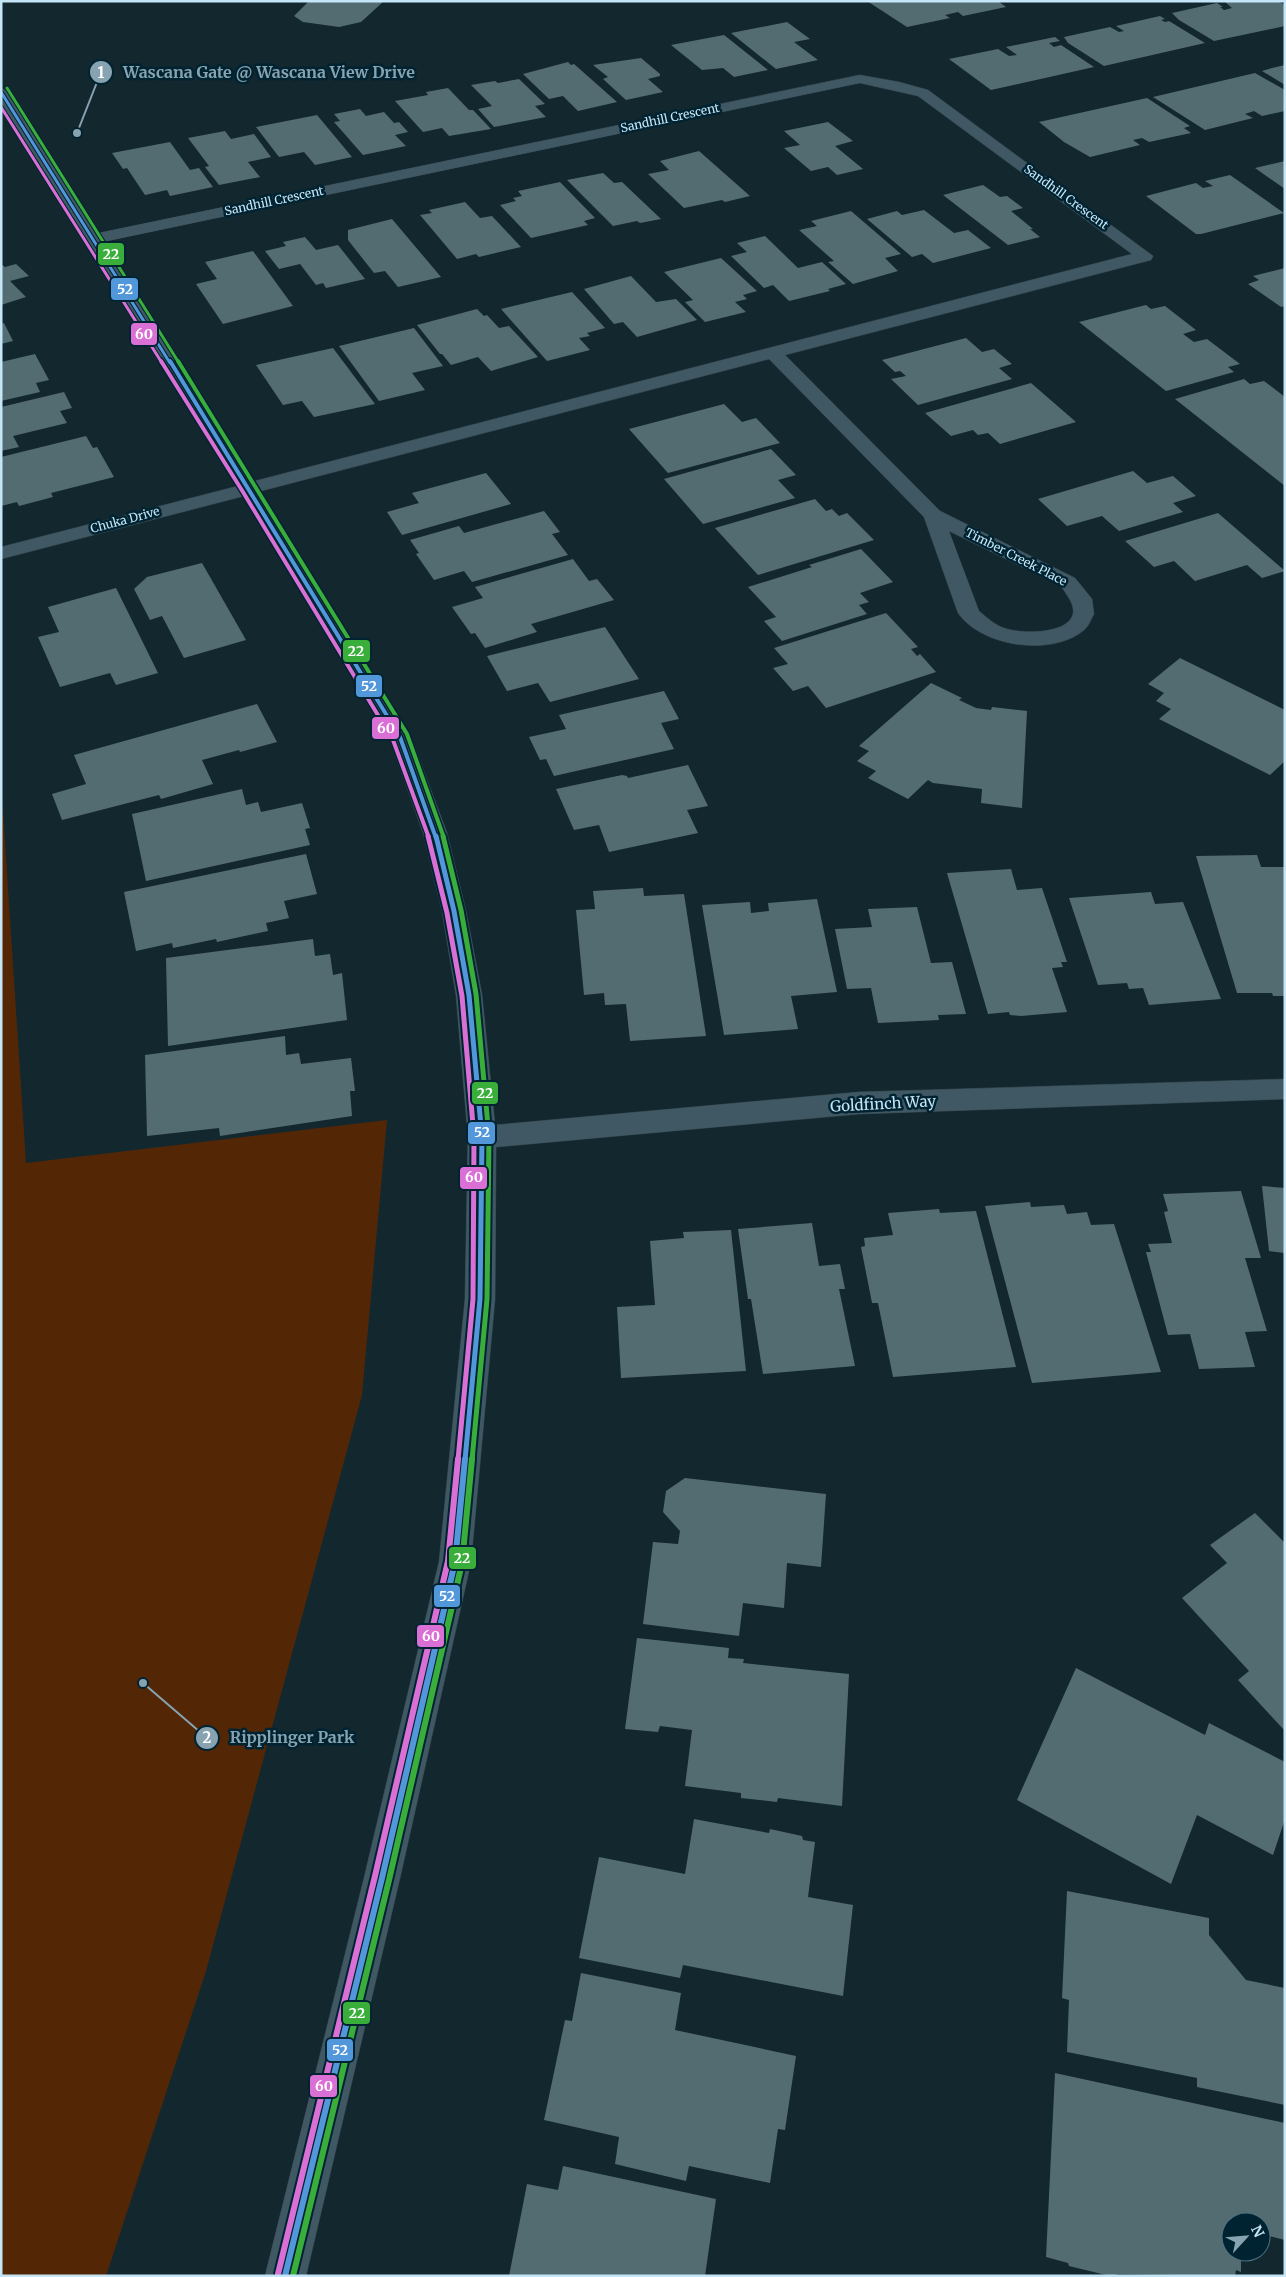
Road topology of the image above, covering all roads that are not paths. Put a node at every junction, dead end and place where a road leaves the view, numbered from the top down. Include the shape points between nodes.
1 (1, 92) edge
2 (94, 239) junction
3 (773, 353) junction
4 (249, 488) junction
5 (933, 516) junction
6 (1, 553) edge
7 (1285, 1089) edge
8 (482, 1137) junction
9 (284, 2276) edge

1 - 2 street
2 - 3 street, Sandhill Crescent via 860,79 923,93 1145,256
2 - 4 street
3 - 4 street, Sandhill Crescent
3 - 5 street, Timber Creek Place
4 - 6 street, Chuka Drive
4 - 8 street via 400,737 433,825 454,910 469,996
5 - 5 street, Timber Creek Place via 969,612 980,624 1017,639 1039,639 1058,636 1074,628 1083,618 1085,605 1080,593 1068,582
7 - 8 street, Goldfinch Way via 859,1103
8 - 9 street via 480,1299 455,1562 391,1840

